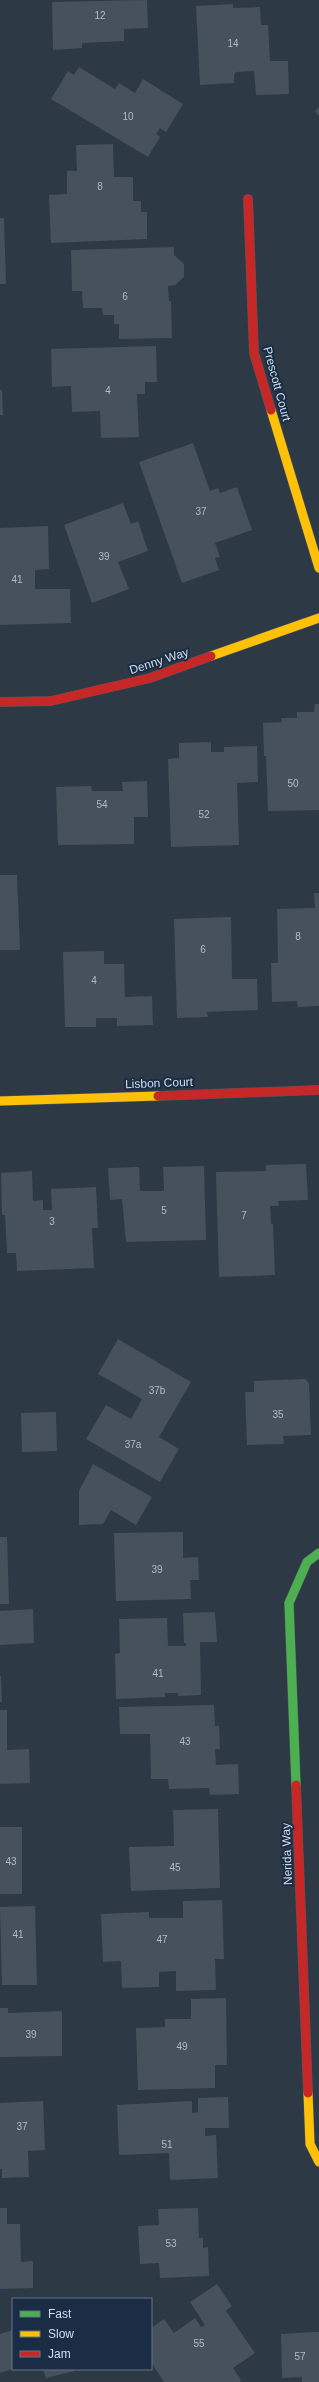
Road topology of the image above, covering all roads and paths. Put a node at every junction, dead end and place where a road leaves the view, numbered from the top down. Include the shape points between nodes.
1 (248, 199) dead end
2 (319, 568) edge
3 (319, 618) edge
4 (0, 702) edge
5 (319, 1090) edge
6 (0, 1101) edge
7 (319, 1553) edge
8 (319, 2162) edge

1 - 2 street, Prescott Court via 254,353
3 - 4 street, Denny Way via 150,678 51,701
5 - 6 street, Lisbon Court
7 - 8 street, Nerida Way via 307,1562 288,1602 310,2144

